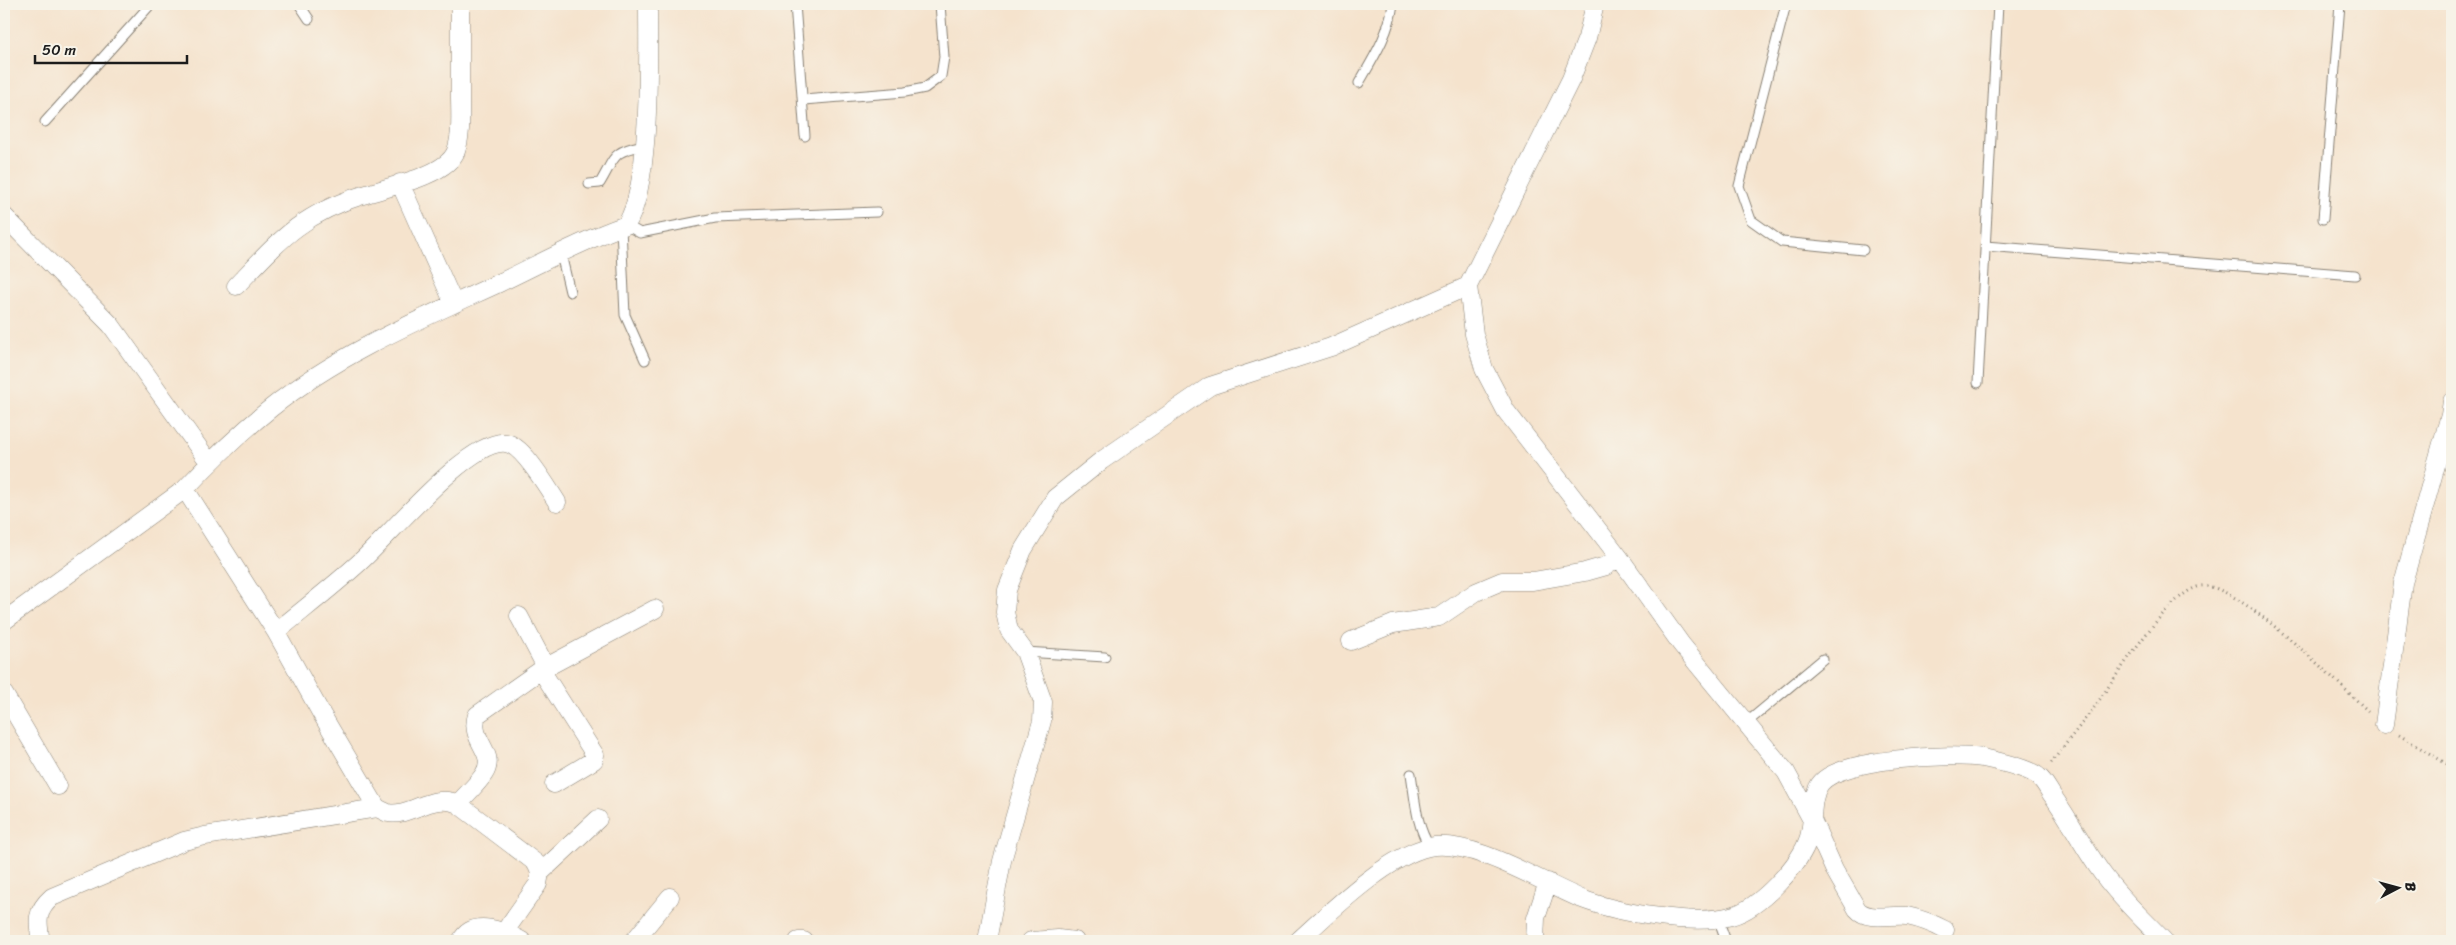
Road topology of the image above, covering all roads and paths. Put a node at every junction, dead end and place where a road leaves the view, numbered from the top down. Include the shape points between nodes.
1 (151, 4) edge
2 (299, 4) edge
3 (460, 4) edge
4 (648, 4) edge
5 (794, 4) edge
6 (940, 4) edge
7 (1393, 4) edge
8 (1595, 4) edge
9 (1786, 4) edge
10 (1998, 4) edge
11 (2340, 4) edge
12 (309, 19) dead end
13 (1359, 83) dead end
14 (803, 100) junction
15 (45, 122) dead end
16 (805, 136) dead end
17 (644, 145) junction
18 (400, 183) junction
19 (589, 184) dead end
20 (877, 212) dead end
21 (4, 216) edge
22 (2323, 219) dead end
23 (624, 226) junction
24 (1985, 246) junction
25 (1863, 250) dead end
26 (561, 254) junction
27 (2355, 275) dead end
28 (236, 286) dead end
29 (1468, 286) junction
30 (570, 292) dead end
31 (454, 304) junction
32 (645, 360) dead end
33 (1978, 383) dead end
34 (2452, 401) edge
35 (209, 462) junction
36 (185, 489) junction
37 (557, 502) dead end
38 (1619, 557) junction
39 (656, 609) dead end
40 (518, 616) dead end
41 (4, 621) edge
42 (276, 632) junction
43 (1351, 641) dead end
44 (1025, 652) junction
45 (1105, 657) dead end
46 (1823, 659) dead end
47 (543, 669) junction
48 (4, 694) edge
49 (1745, 724) junction
50 (2384, 726) junction
51 (2452, 767) edge
52 (1411, 774) dead end
53 (2039, 777) junction
54 (554, 784) dead end
55 (58, 786) dead end
56 (458, 804) junction
57 (377, 808) junction
58 (598, 819) dead end
59 (1813, 822) junction
60 (1430, 847) junction
61 (540, 873) junction
62 (1548, 882) junction
63 (670, 897) dead end
64 (1718, 919) junction
65 (1945, 930) dead end
66 (505, 931) junction
67 (41, 941) edge
68 (461, 941) edge
69 (522, 941) edge
70 (634, 941) edge
71 (798, 941) edge
72 (804, 941) edge
73 (987, 941) edge
74 (1031, 941) edge
75 (1075, 941) edge
76 (1298, 941) edge
77 (1534, 941) edge
78 (1726, 941) edge
79 (2164, 941) edge

1 - 15 lane
2 - 12 lane
3 - 18 street via 460,125 456,151 442,168
4 - 17 street
5 - 14 lane
6 - 14 lane via 944,57 941,76 925,88
7 - 13 lane via 1390,24 1380,48
8 - 29 street via 1571,79
9 - 25 lane via 1739,186 1751,220 1782,242
10 - 24 lane
11 - 22 lane
14 - 16 lane
17 - 19 lane via 623,149 612,158 600,183
17 - 23 street via 634,207
18 - 28 street via 335,204 313,216 283,236
18 - 31 street
20 - 23 lane via 715,218 640,233
21 - 35 street via 111,325
23 - 26 street
23 - 32 lane via 624,314
24 - 27 lane
24 - 33 lane
26 - 30 lane
26 - 31 street
29 - 38 street via 1474,334 1484,369 1506,411
29 - 44 street via 1332,347 1210,386 1101,461 1055,498 1023,550 1007,590 1005,612 1009,630
31 - 35 street via 354,354 317,377 272,408
34 - 50 street via 2402,583
35 - 36 street
36 - 41 street
36 - 42 street
37 - 42 street via 521,452 508,443 493,443 444,477 361,561
38 - 43 street via 1606,566 1585,572 1533,582 1502,582 1476,592 1439,616 1392,624
38 - 49 street via 1681,644
39 - 47 street
40 - 47 street
42 - 57 street
44 - 45 lane
44 - 73 street via 1043,702 1042,721 1002,861
46 - 49 lane
47 - 54 street via 595,755 594,760
47 - 56 street via 477,715 475,732 487,753 488,763 485,773
48 - 55 street
49 - 59 street via 1786,772
50 - 51 path
50 - 53 path via 2268,620 2217,588 2202,586 2189,590 2146,634
52 - 60 lane via 1423,837
53 - 59 street via 2021,768 1983,758 1936,755 1860,766 1838,771 1821,782
53 - 79 street via 2105,878
56 - 57 street via 438,800 388,813
56 - 61 street via 527,854
57 - 67 street via 184,841 52,897 42,905 39,913
58 - 61 street
59 - 64 street via 1809,839 1782,879 1755,904 1735,915
59 - 65 street via 1834,870 1860,913 1911,917 1926,920
60 - 62 street via 1446,846 1481,854
60 - 76 street via 1409,854 1352,892
61 - 66 street via 538,884
62 - 64 street via 1582,899 1623,911
62 - 77 street via 1536,918
63 - 70 street
64 - 78 lane
66 - 68 street via 482,929
66 - 69 street
71 - 72 street
74 - 75 street via 1058,938

